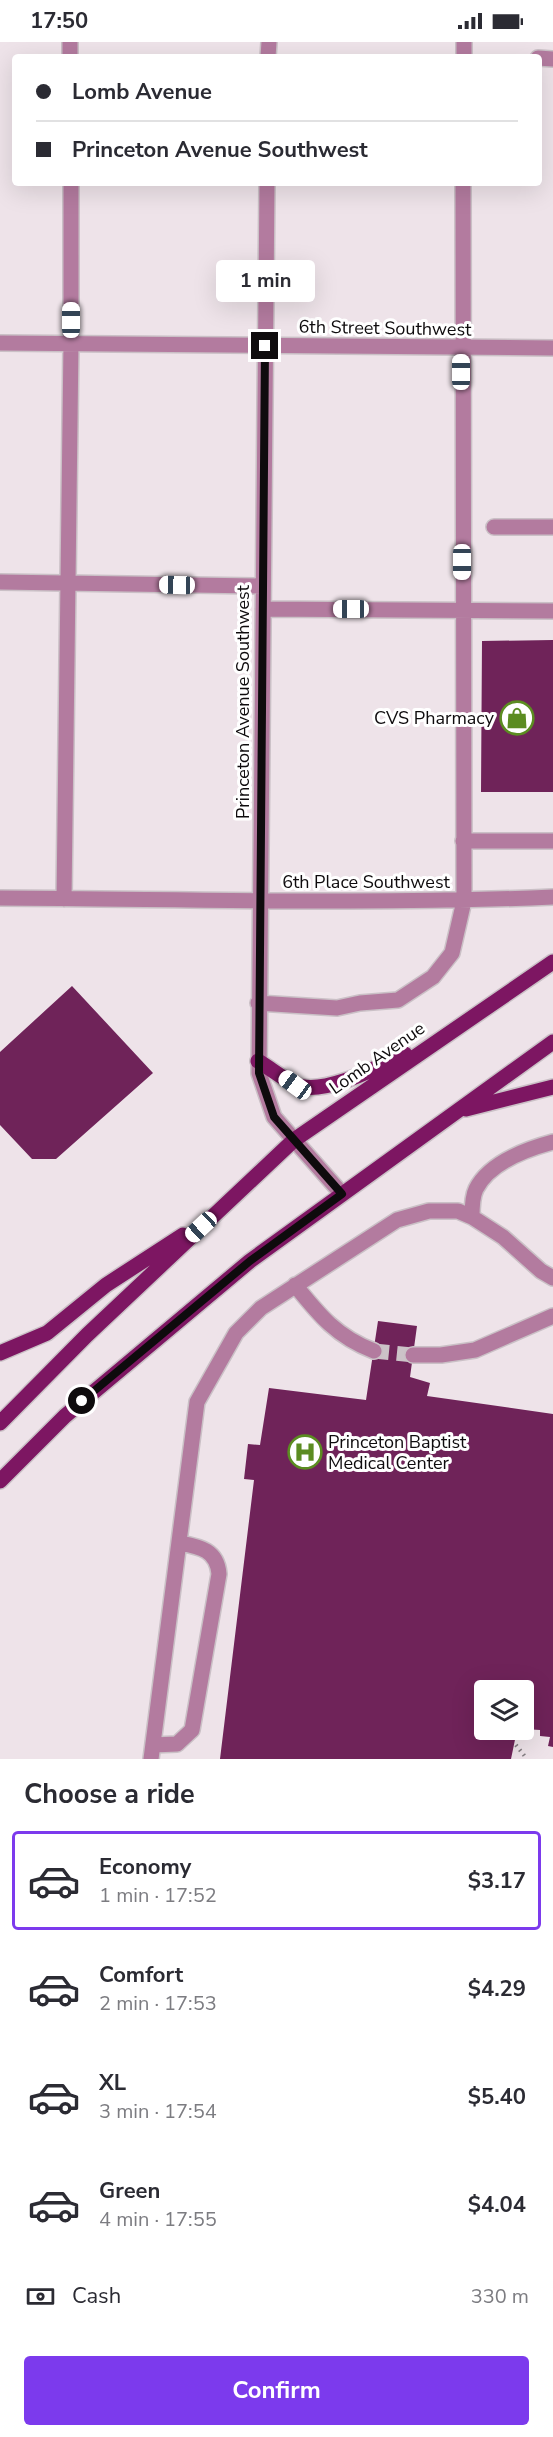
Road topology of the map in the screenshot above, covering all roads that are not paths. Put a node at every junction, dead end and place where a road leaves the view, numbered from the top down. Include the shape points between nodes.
1 (71, 186) edge
2 (267, 186) edge
3 (463, 186) edge
4 (0, 343) edge
5 (71, 343) junction
6 (265, 346) junction
7 (461, 348) junction
8 (553, 348) edge
9 (494, 527) dead end
10 (553, 527) edge
11 (0, 582) edge
12 (69, 583) junction
13 (263, 586) junction
14 (263, 609) junction
15 (462, 610) junction
16 (553, 611) edge
17 (463, 841) junction
18 (553, 842) edge
19 (553, 897) edge
20 (0, 898) edge
21 (64, 899) junction
22 (464, 901) junction
23 (261, 902) junction
24 (553, 962) edge
25 (258, 1002) junction
26 (448, 1033) junction
27 (553, 1042) edge
28 (258, 1061) junction
29 (553, 1087) edge
30 (458, 1111) junction
31 (294, 1140) junction
32 (553, 1142) edge
33 (342, 1194) junction
34 (218, 1212) junction
35 (472, 1217) junction
36 (553, 1278) edge
37 (295, 1286) junction
38 (553, 1316) edge
39 (374, 1351) tunnel mouth
40 (0, 1353) edge
41 (413, 1355) tunnel mouth
42 (0, 1423) edge
43 (0, 1481) edge
44 (180, 1543) junction
45 (152, 1752) edge

1 - 5 street
2 - 6 street, Princeton Avenue Southwest
3 - 7 street
4 - 5 street, 6th Street Southwest
5 - 6 street, 6th Street Southwest
5 - 12 street
6 - 7 street, 6th Street Southwest
6 - 13 street, Princeton Avenue Southwest
7 - 8 street, 6th Street Southwest
7 - 15 street
9 - 10 street
11 - 12 street
12 - 13 street
12 - 21 street
13 - 14 street, Princeton Avenue Southwest
14 - 15 street
14 - 23 street, Princeton Avenue Southwest
15 - 16 street
15 - 17 street
17 - 18 street
17 - 22 street
19 - 22 street, 6th Place Southwest
20 - 21 street, 6th Place Southwest
21 - 23 street, 6th Place Southwest
22 - 23 street, 6th Place Southwest
22 - 25 street via 452,953 433,977 398,1000 337,1008
23 - 25 street, Princeton Avenue Southwest
24 - 26 main road, Lomb Avenue
25 - 28 street, Princeton Avenue Southwest
26 - 28 main road via 386,1063 315,1089 295,1085
26 - 31 main road, Lomb Avenue
27 - 30 main road
28 - 31 street, Princeton Avenue Southwest via 274,1117
29 - 30 main road
30 - 33 main road
31 - 33 street, Princeton Avenue Southwest
31 - 34 main road, Lomb Avenue
32 - 35 street via 494,1168 475,1189
33 - 43 main road via 250,1261 65,1416
34 - 40 main road via 106,1285 47,1334
34 - 42 main road, Lomb Avenue
35 - 36 street
35 - 37 street via 458,1211 429,1211 397,1220
37 - 39 street via 340,1335
37 - 44 street via 261,1308 236,1333 197,1402
38 - 41 street via 475,1350 441,1356
44 - 45 street
44 - 45 street via 208,1550 219,1574 192,1730 177,1744

